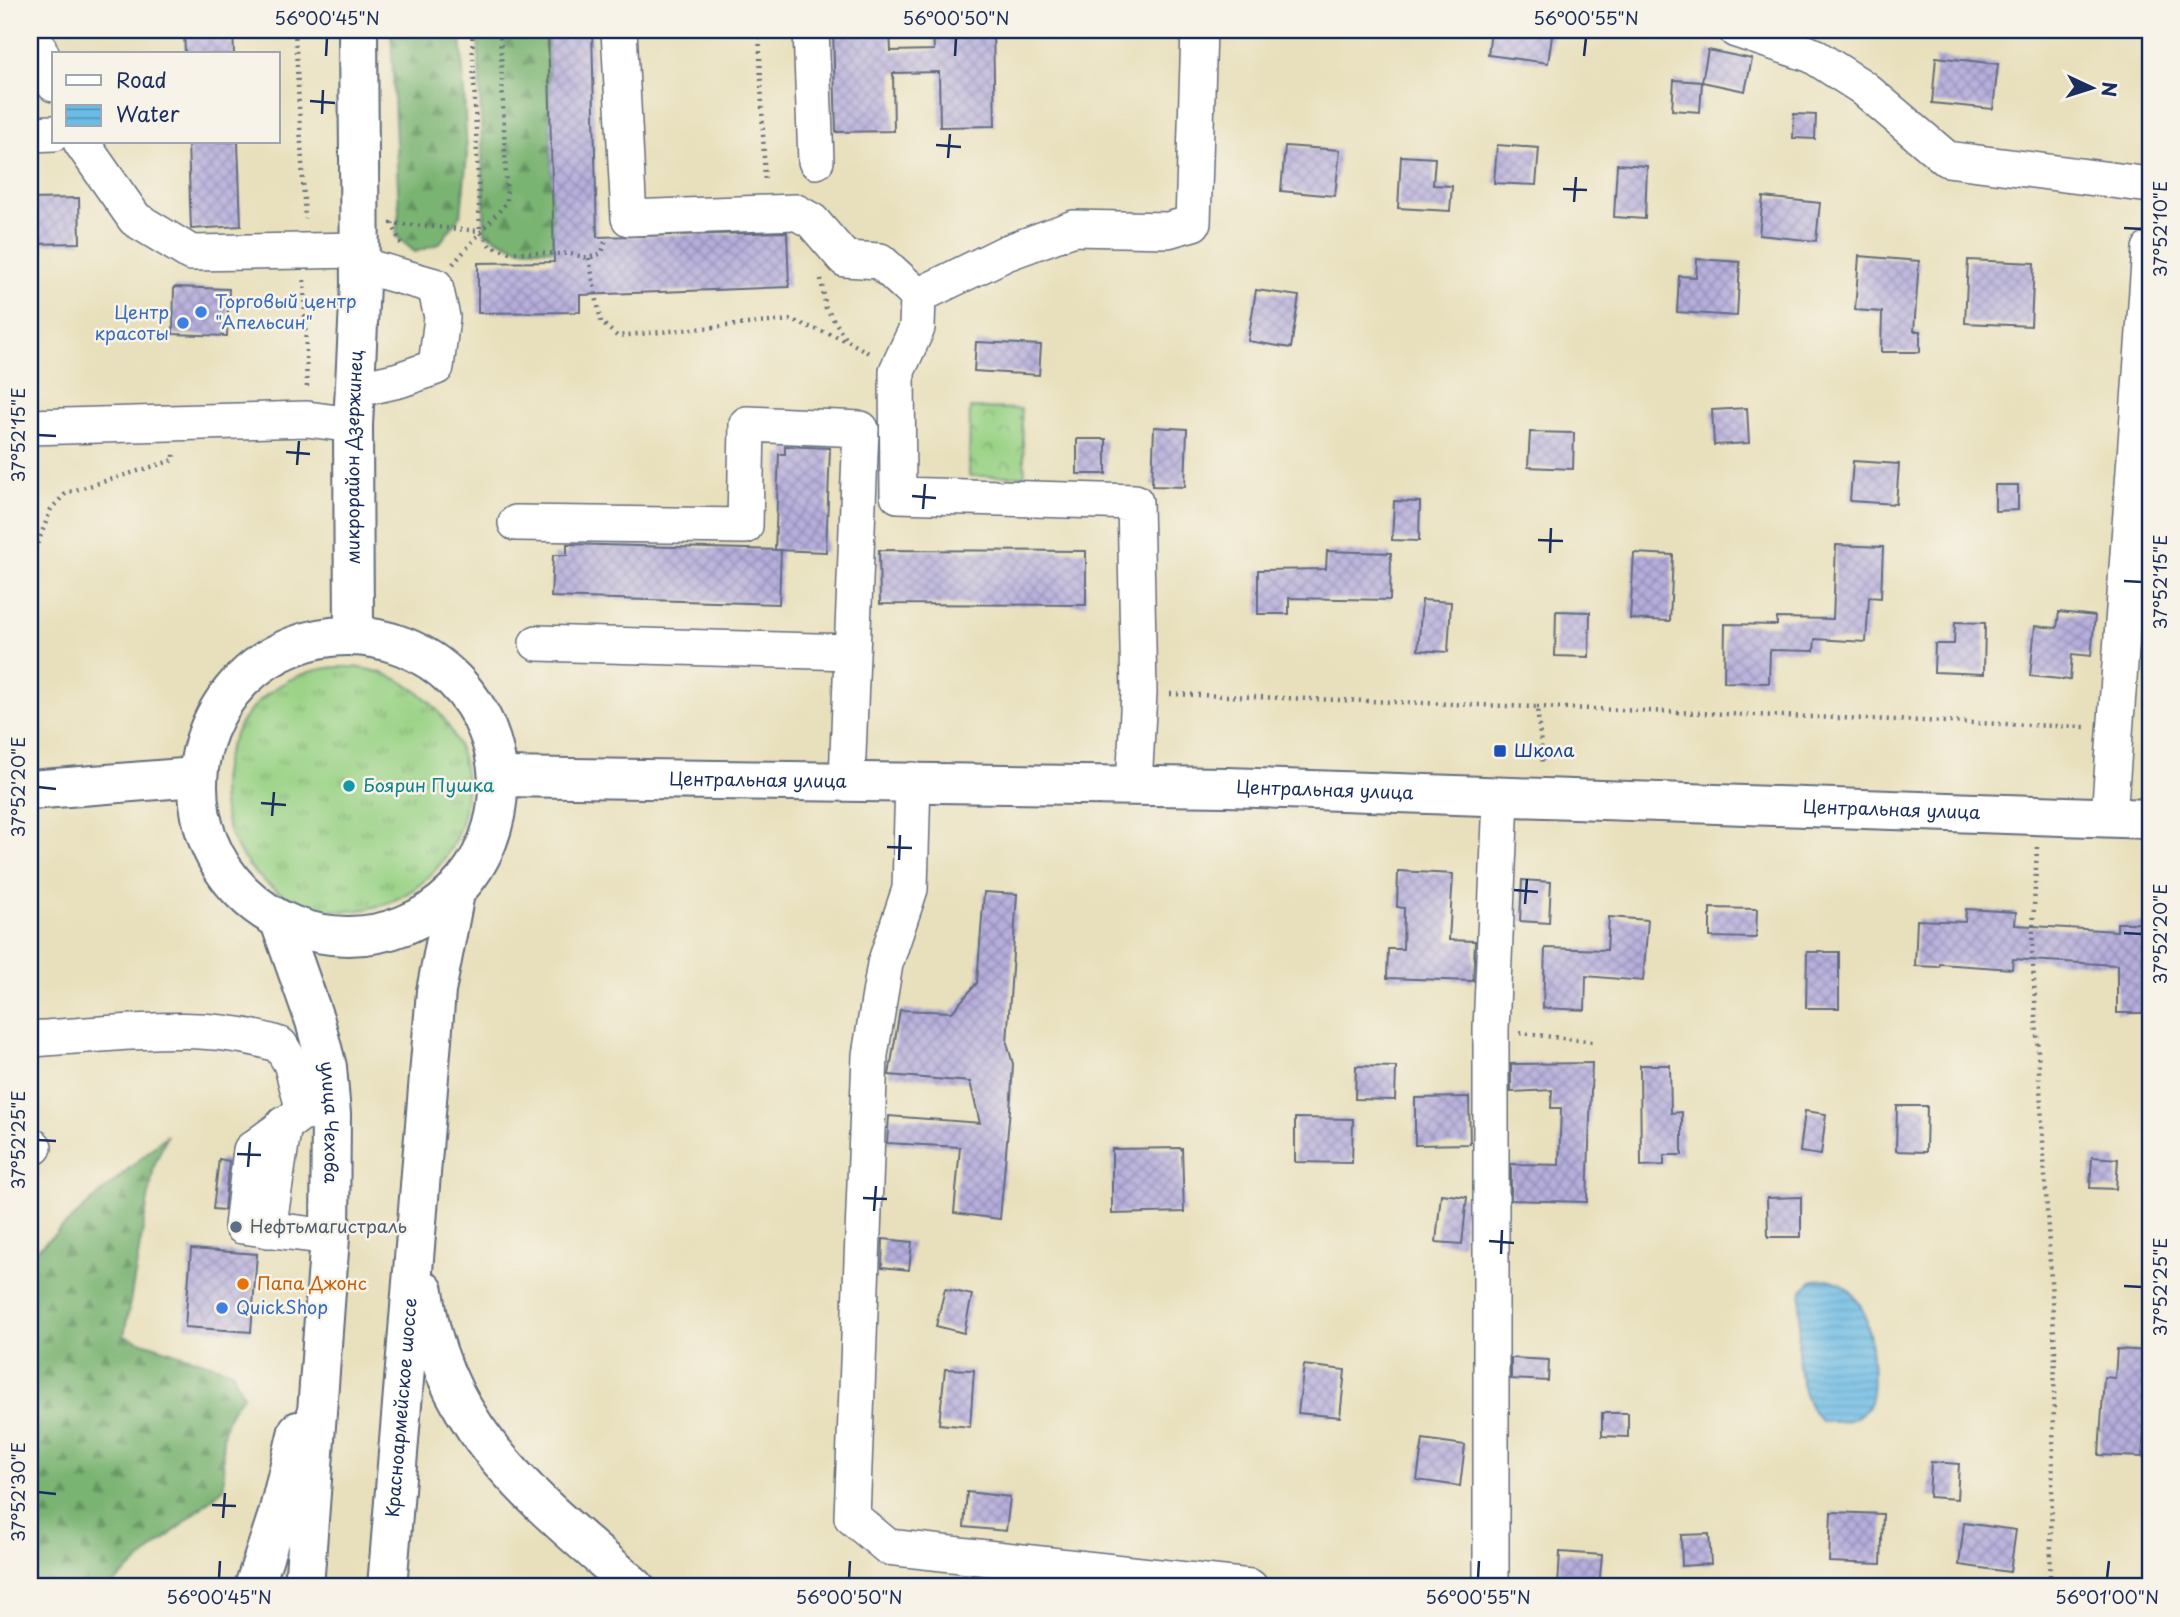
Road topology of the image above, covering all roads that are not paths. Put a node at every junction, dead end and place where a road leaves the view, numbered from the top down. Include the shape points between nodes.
1 (31, 30) edge
2 (358, 30) edge
3 (619, 30) edge
4 (811, 30) edge
5 (1199, 30) edge
6 (1736, 30) edge
7 (52, 79) edge
8 (52, 133) edge
9 (30, 134) edge
10 (82, 144) edge
11 (816, 161) dead end
12 (2150, 185) edge
13 (2150, 249) edge
14 (360, 258) junction
15 (918, 296) junction
16 (354, 408) junction
17 (30, 426) edge
18 (516, 523) dead end
19 (354, 634) junction
20 (537, 643) dead end
21 (851, 652) junction
22 (196, 777) junction
23 (499, 777) junction
24 (847, 780) junction
25 (912, 780) junction
26 (1134, 785) junction
27 (30, 790) edge
28 (1501, 798) junction
29 (2109, 817) junction
30 (2150, 819) edge
31 (455, 892) junction
32 (279, 922) junction
33 (30, 1039) edge
34 (307, 1116) junction
35 (417, 1227) junction
36 (330, 1237) junction
37 (323, 1331) junction
38 (254, 1587) edge
39 (304, 1587) edge
40 (387, 1587) edge
41 (635, 1587) edge
42 (1250, 1587) edge
43 (1491, 1587) edge

1 - 7 street
2 - 14 main road, микрорайон Дзержинец
3 - 15 street via 629,218 796,212 812,221 845,259 880,261
4 - 11 street
5 - 15 street via 1193,223 1168,230 1074,228 1006,253
6 - 12 street via 1812,55 1862,87 1947,159
8 - 9 street
10 - 14 street via 135,219 191,253 303,235
13 - 29 street
14 - 16 main road, микрорайон Дзержинец
14 - 16 street via 435,286 442,317 436,367 399,380
15 - 26 street via 918,328 897,371 898,495 1135,502 1139,693
16 - 17 street via 307,419
16 - 19 main road, микрорайон Дзержинец
18 - 21 street via 745,526 747,424 861,429
19 - 22 main road via 295,643 245,673 210,720
19 - 23 main road via 397,642 417,652 437,663 469,694 490,733
20 - 21 street
21 - 24 street
22 - 27 main road
22 - 32 main road via 204,835 233,886
23 - 24 main road, Центральная улица
23 - 31 main road via 492,829 481,859
24 - 25 main road, Центральная улица
25 - 26 main road, Центральная улица
25 - 42 street via 910,889 885,964 870,1055 852,1517 888,1547
26 - 28 main road, Центральная улица
28 - 29 main road, Центральная улица
28 - 43 street via 1492,1029
29 - 30 main road, Центральная улица
31 - 32 main road via 417,921 372,936 325,936
31 - 35 main road via 436,991
32 - 34 main road, улица Чехова via 327,1067
33 - 34 street via 248,1034 281,1045
34 - 36 main road, улица Чехова
34 - 36 street via 255,1228
35 - 40 main road, Красноармейское шоссе
35 - 41 main road via 427,1312 440,1367 464,1416 506,1468
36 - 37 main road, улица Чехова
37 - 38 main road via 278,1514
37 - 39 main road

